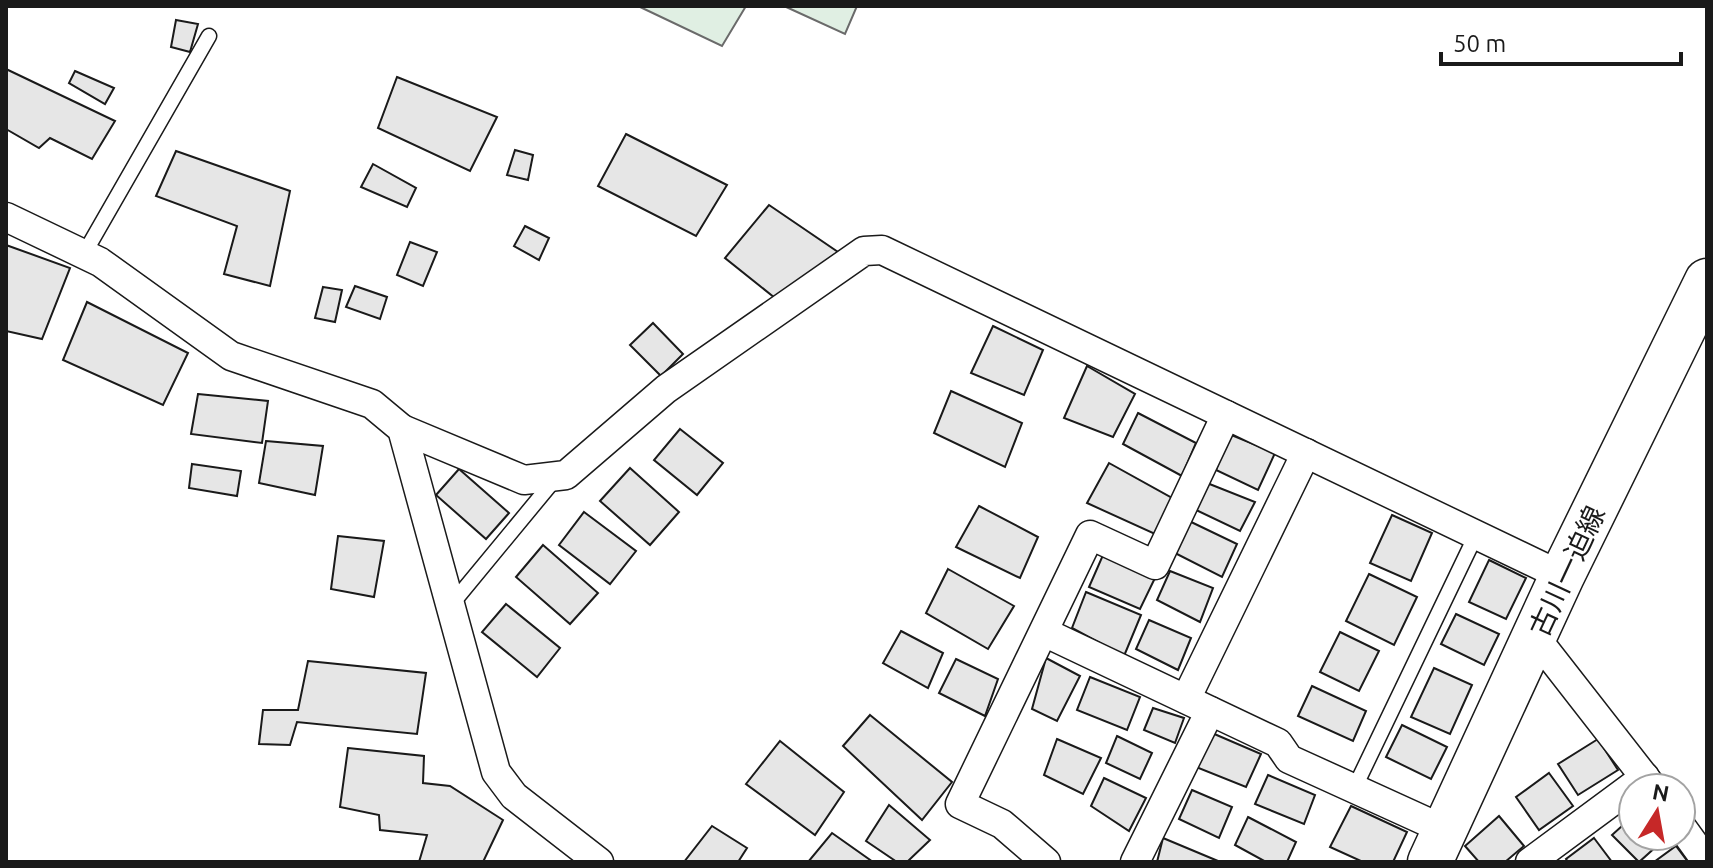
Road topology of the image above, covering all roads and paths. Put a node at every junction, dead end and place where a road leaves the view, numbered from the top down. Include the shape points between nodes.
1 (209, 36) dead end
2 (6, 217) edge
3 (84, 254) junction
4 (1707, 281) edge
5 (1226, 415) junction
6 (402, 429) junction
7 (1306, 453) junction
8 (557, 476) junction
9 (1476, 535) junction
10 (1562, 576) junction
11 (451, 605) junction
12 (1044, 632) junction
13 (1536, 638) junction
14 (1198, 705) junction
15 (1641, 772) edge
16 (1354, 789) junction
17 (1617, 804) edge
18 (1438, 851) edge
19 (599, 862) edge
20 (1046, 862) edge
21 (1135, 862) edge
22 (1530, 862) edge

1 - 3 lane
2 - 3 street
3 - 6 street via 231,356 372,404
4 - 10 main road, 古川一迫線
5 - 7 street
5 - 8 street via 882,250 864,251 666,389 566,475
5 - 12 street via 1155,565 1090,535
6 - 8 street via 524,480
6 - 11 street
7 - 9 street
7 - 14 street
8 - 11 lane
9 - 10 street
9 - 16 lane
10 - 13 main road, 古川一迫線
11 - 19 street via 496,772 514,796
12 - 14 street
12 - 20 street via 960,804 1002,824
13 - 15 street
13 - 18 main road, 古川一迫線
14 - 16 street via 1278,743 1289,759
14 - 21 street
16 - 18 street
17 - 22 street

